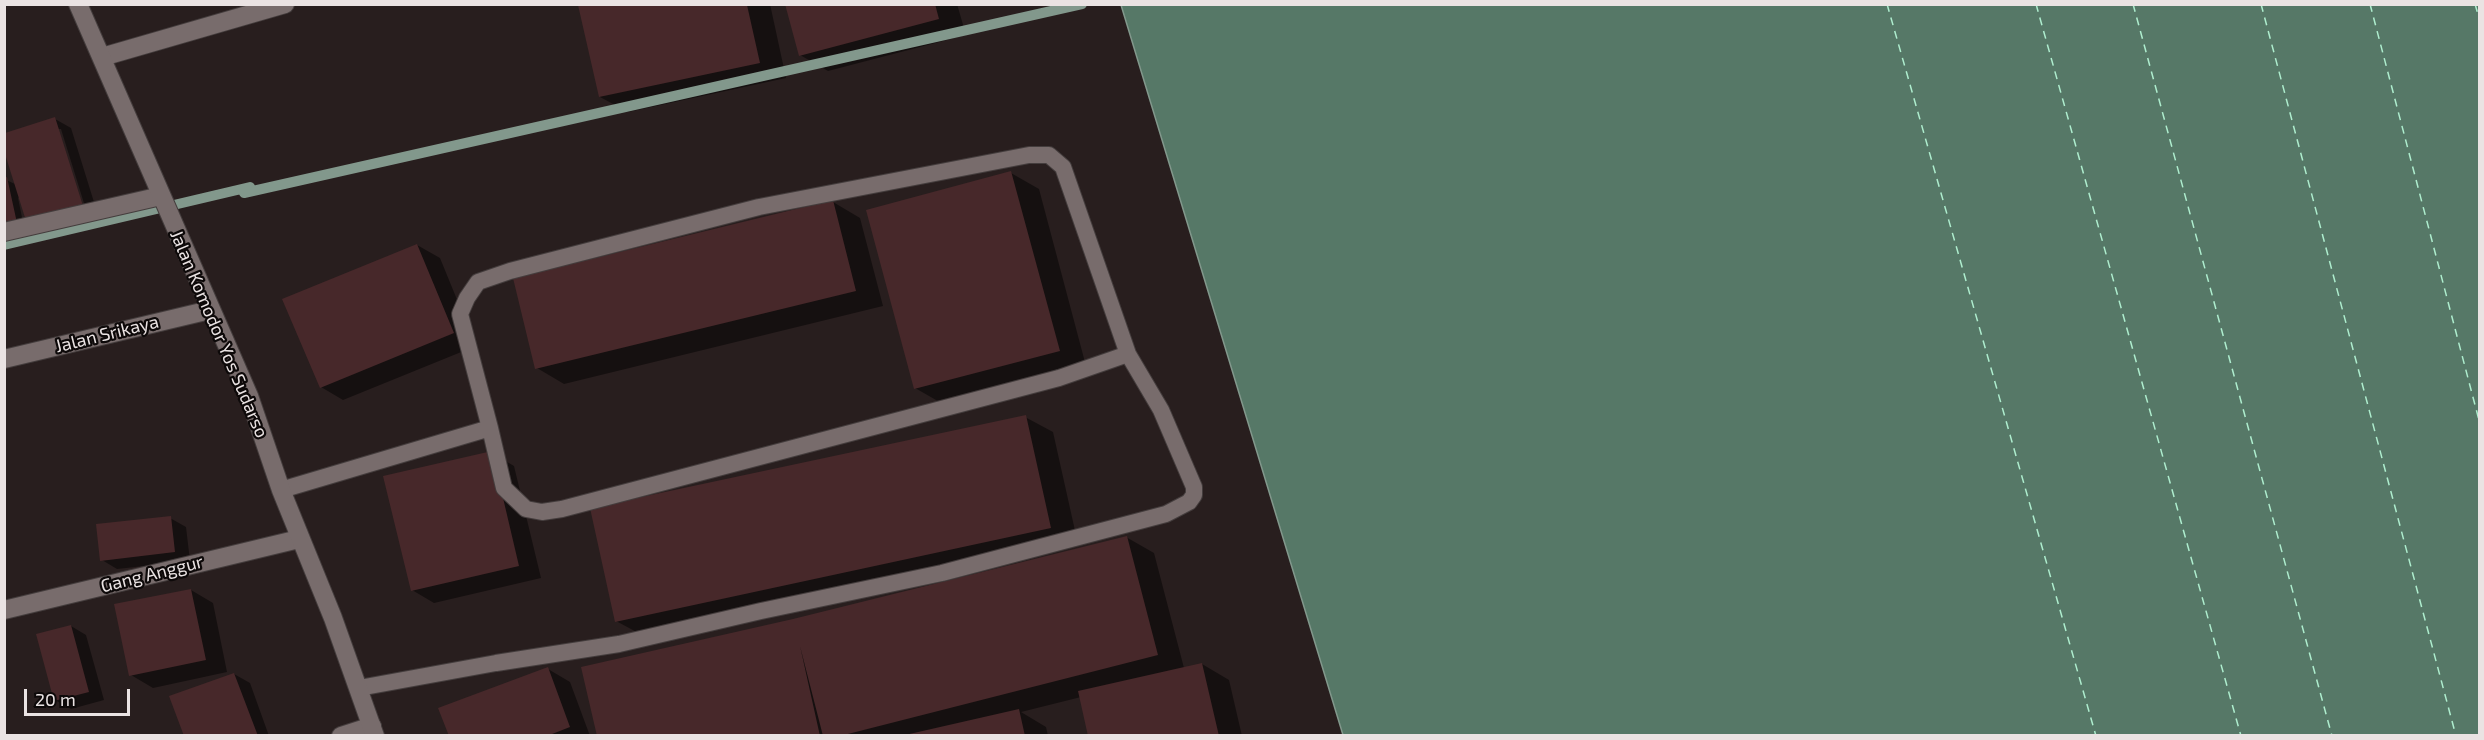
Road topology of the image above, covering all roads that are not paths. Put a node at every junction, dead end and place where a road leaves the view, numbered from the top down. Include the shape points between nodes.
1 (78, 4) edge
2 (285, 4) edge
3 (102, 57) junction
4 (161, 196) junction
5 (4, 232) edge
6 (210, 309) junction
7 (1128, 354) junction
8 (4, 359) edge
9 (490, 428) junction
10 (281, 490) junction
11 (299, 539) junction
12 (4, 610) edge
13 (359, 688) junction
14 (373, 731) edge
15 (341, 735) edge

1 - 3 street, Jalan Komodor Yos Sudarso
2 - 3 street
3 - 4 street, Jalan Komodor Yos Sudarso
4 - 5 street
4 - 6 street, Jalan Komodor Yos Sudarso
6 - 8 street, Jalan Srikaya
6 - 10 street, Jalan Komodor Yos Sudarso via 249,396
7 - 9 lane via 1038,384 542,512 526,509 504,488
7 - 9 lane via 1063,167 1048,155 1029,154 759,207 478,282 460,314
7 - 13 lane via 1161,410 1194,487 1189,502 1166,514 942,573 619,644
9 - 10 lane
10 - 11 street, Jalan Komodor Yos Sudarso
11 - 12 street, Gang Anggur
11 - 13 street, Jalan Komodor Yos Sudarso
13 - 14 street, Jalan Komodor Yos Sudarso
14 - 15 street

